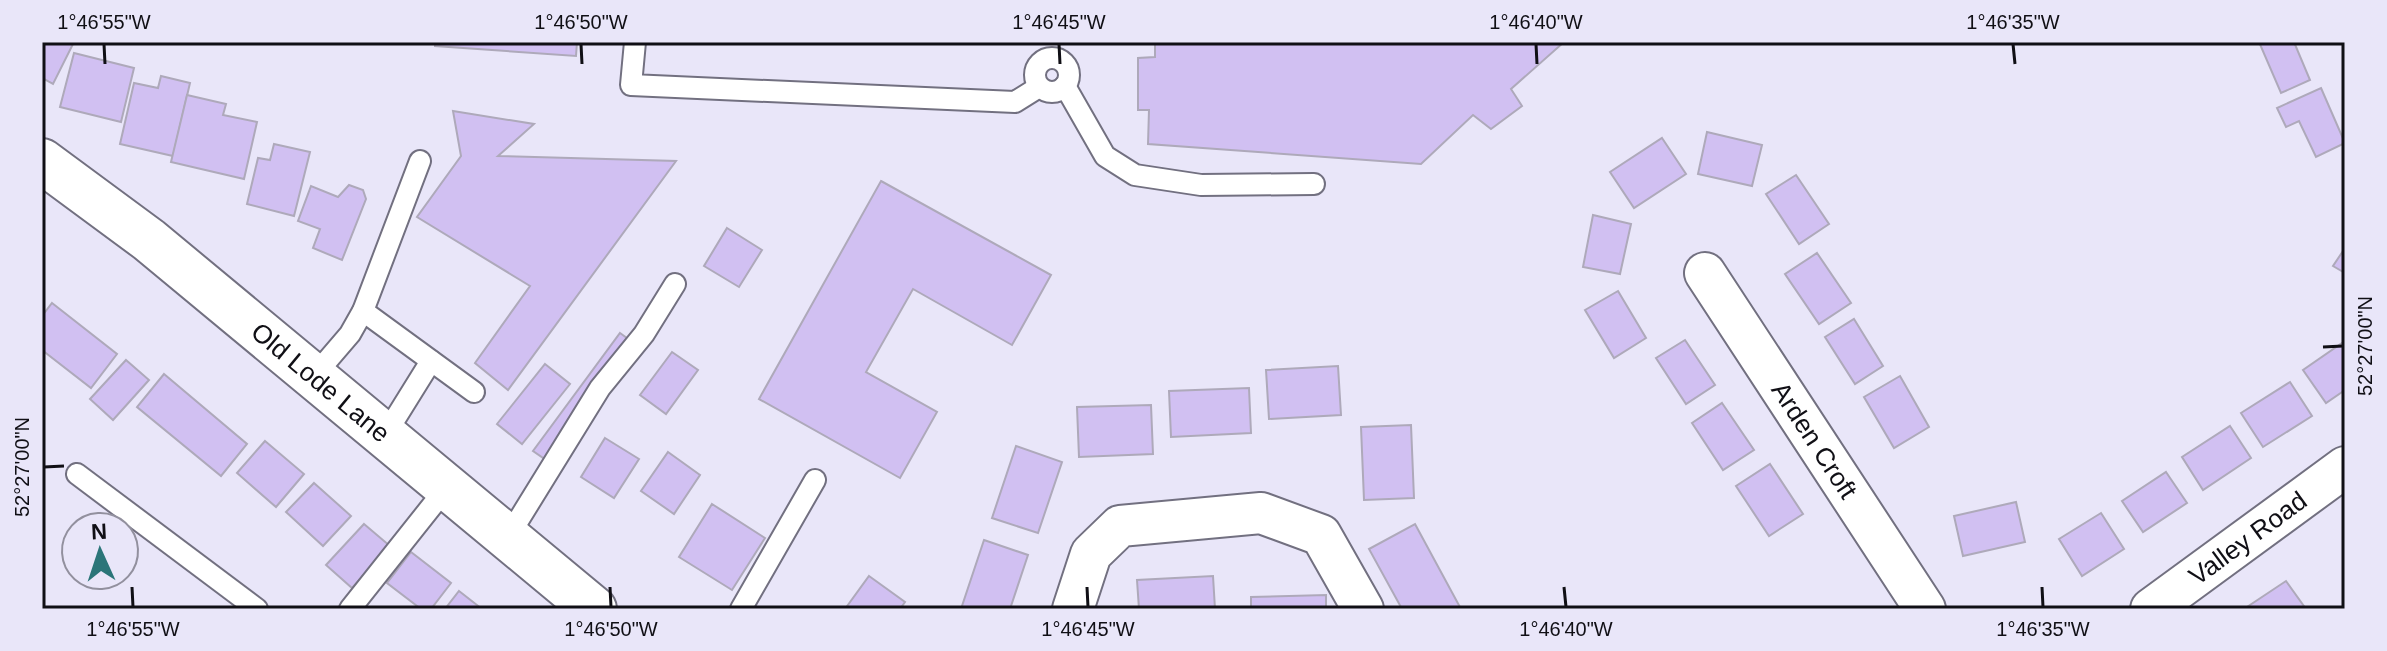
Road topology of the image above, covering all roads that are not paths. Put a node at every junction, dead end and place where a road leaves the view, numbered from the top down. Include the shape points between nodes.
1 (635, 42) edge
2 (1050, 50) edge
3 (1065, 86) junction
4 (1039, 87) junction
5 (42, 161) edge
6 (420, 161) dead end
7 (1314, 184) dead end
8 (1705, 273) dead end
9 (675, 284) dead end
10 (363, 311) junction
11 (431, 361) junction
12 (314, 376) junction
13 (474, 392) dead end
14 (385, 435) junction
15 (77, 474) dead end
16 (2342, 478) edge
17 (815, 480) dead end
18 (447, 487) junction
19 (508, 537) junction
20 (257, 609) edge
21 (350, 609) edge
22 (594, 609) edge
23 (741, 609) edge
24 (1073, 609) edge
25 (1363, 609) edge
26 (1925, 609) edge
27 (2151, 609) edge

1 - 4 lane via 631,85 1015,102
2 - 3 lane via 1068,70
2 - 4 lane via 1037,65 1034,77
3 - 4 lane via 1056,92
3 - 7 lane via 1105,156 1135,175 1201,185
5 - 12 street, Old Lode Lane via 149,240
6 - 10 lane
8 - 26 street, Arden Croft
9 - 19 lane via 644,334 600,388
10 - 11 lane
10 - 12 lane
11 - 13 lane
11 - 14 lane
12 - 14 street, Old Lode Lane
14 - 18 street, Old Lode Lane
15 - 20 lane
16 - 27 street, Valley Road
17 - 23 lane
18 - 19 street, Old Lode Lane
18 - 21 lane
19 - 22 street, Old Lode Lane
24 - 25 street via 1091,554 1120,526 1261,513 1321,535

